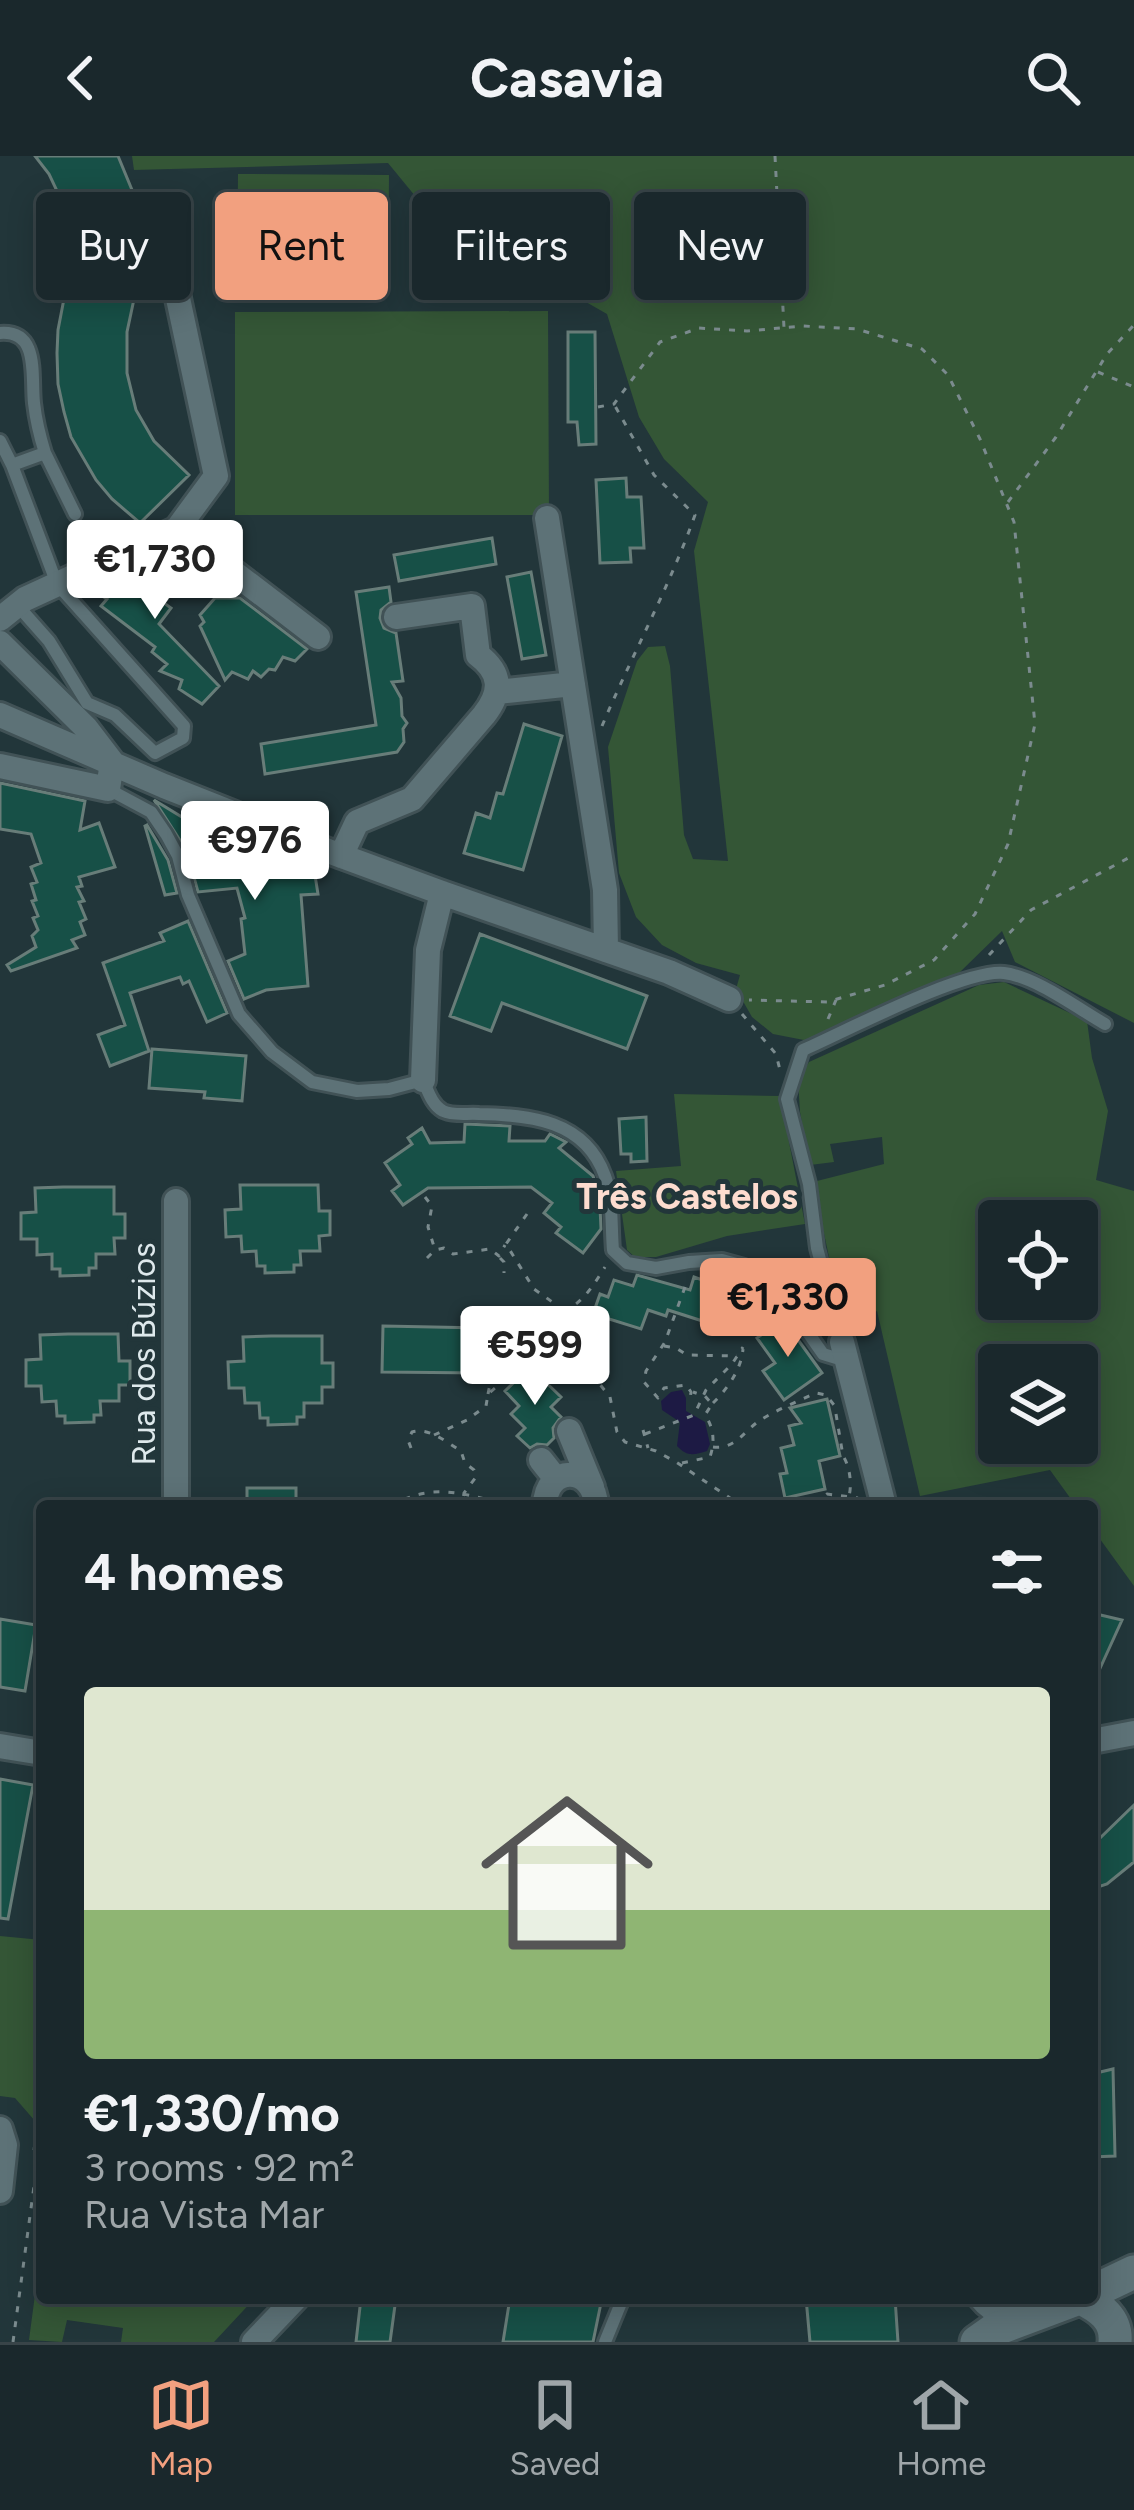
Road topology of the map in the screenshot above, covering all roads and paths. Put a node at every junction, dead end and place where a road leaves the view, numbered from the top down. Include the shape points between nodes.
1 (775, 156) edge
2 (178, 300) edge
3 (1134, 325) edge
4 (784, 328) junction
5 (0, 332) edge
6 (1096, 372) junction
7 (1134, 387) edge
8 (614, 404) junction
9 (598, 407) dead end
10 (0, 441) edge
11 (45, 454) junction
12 (12, 464) junction
13 (1006, 503) junction
14 (75, 514) dead end
15 (547, 518) dead end
16 (176, 529) junction
17 (57, 584) junction
18 (9, 612) edge
19 (396, 616) dead end
20 (318, 638) dead end
21 (0, 643) edge
22 (573, 684) junction
23 (497, 692) junction
24 (0, 715) edge
25 (86, 716) junction
26 (602, 727) dead end
27 (112, 762) junction
28 (0, 766) edge
29 (108, 789) junction
30 (1134, 855) edge
31 (341, 856) junction
32 (442, 893) junction
33 (606, 950) junction
34 (962, 982) junction
35 (729, 999) junction
36 (1105, 1024) dead end
37 (423, 1080) junction
38 (787, 1099) junction
39 (425, 1197) dead end
40 (176, 1201) dead end
41 (527, 1214) dead end
42 (506, 1244) junction
43 (434, 1250) junction
44 (617, 1255) junction
45 (499, 1256) junction
46 (427, 1258) dead end
47 (504, 1273) dead end
48 (685, 1287) dead end
49 (561, 1311) junction
50 (663, 1346) junction
51 (844, 1352) junction
52 (737, 1356) junction
53 (691, 1392) junction
54 (488, 1394) junction
55 (705, 1396) junction
56 (690, 1399) dead end
57 (712, 1404) junction
58 (569, 1431) dead end
59 (434, 1435) junction
60 (713, 1447) junction
61 (411, 1448) dead end
62 (648, 1450) junction
63 (678, 1464) junction
64 (464, 1493) junction
65 (849, 1496) junction
66 (595, 1497) edge
67 (176, 1500) edge
68 (402, 1500) edge
69 (463, 1500) edge
70 (488, 1500) edge
71 (545, 1500) edge
72 (733, 1500) edge
73 (820, 1500) edge
74 (865, 1500) edge
75 (883, 1500) edge
76 (1134, 1733) edge
77 (1098, 1740) edge
78 (0, 1745) edge
79 (36, 1752) edge
80 (0, 2129) edge
81 (19, 2147) dead end
82 (36, 2149) edge
83 (36, 2178) edge
84 (0, 2191) edge
85 (1134, 2272) edge
86 (1098, 2289) edge
87 (290, 2304) edge
88 (621, 2304) edge
89 (970, 2304) edge
90 (986, 2304) edge
91 (1063, 2304) edge
92 (1093, 2304) edge
93 (1028, 2316) junction
94 (13, 2342) edge
95 (254, 2342) edge
96 (605, 2342) edge
97 (974, 2342) edge
98 (1115, 2342) edge

1 - 4 path
2 - 16 street via 215,476
3 - 6 path
4 - 8 path via 700,328 660,342
4 - 13 path via 857,328 922,349 948,375
5 - 11 lane via 24,338 31,352
6 - 7 path
6 - 13 path
8 - 9 path
8 - 26 path via 653,475 695,514
10 - 12 lane
11 - 12 lane
11 - 14 lane
12 - 17 lane
13 - 35 path via 1035,724 1008,844 976,914 934,960 885,985 826,1002
15 - 22 street
16 - 17 street
16 - 20 street
17 - 18 street
17 - 25 lane via 184,726 183,738 155,753 115,715
18 - 25 lane via 49,641
19 - 23 street via 472,606 478,655 496,675
21 - 25 street
22 - 23 street
22 - 33 street
23 - 31 street via 412,799 357,822
24 - 27 street
25 - 27 street
27 - 29 street
27 - 31 street
28 - 29 street
29 - 37 lane via 151,812 166,834 238,1014 272,1052 312,1082 357,1091
30 - 34 path via 1031,910
31 - 32 street
32 - 33 street
32 - 37 street via 428,950
33 - 35 street
34 - 36 lane via 1004,973
34 - 38 lane via 803,1050
35 - 38 path via 776,1054
37 - 44 lane via 447,1114 510,1115 570,1130 607,1179
38 - 51 lane
39 - 43 path
40 - 67 street, Rua dos Búzios
41 - 42 path
42 - 45 path
42 - 49 path via 535,1289
43 - 45 path
43 - 46 path
44 - 49 path
44 - 51 lane via 656,1268 722,1260 744,1266 776,1287 824,1354
45 - 47 path
48 - 50 path
49 - 62 path via 582,1361 610,1397 617,1432
50 - 52 path
50 - 53 path via 644,1382 658,1401 676,1384
51 - 75 street
52 - 55 path
52 - 57 path via 743,1348
53 - 55 path
53 - 56 path
54 - 54 path via 513,1373 496,1354 492,1374
54 - 59 path via 486,1406
55 - 57 path
55 - 62 path via 694,1415 644,1432
57 - 60 path via 705,1414
58 - 66 street
59 - 61 path via 412,1432
59 - 64 path via 474,1470
60 - 63 path via 710,1457
60 - 65 path via 826,1395
62 - 63 path
63 - 72 path
64 - 68 path
64 - 69 path
64 - 70 path
65 - 73 path
65 - 74 path
66 - 71 street via 581,1477 548,1469
76 - 77 street
78 - 79 street
80 - 84 street
81 - 82 path
83 - 94 path
85 - 86 main road
87 - 95 street
88 - 96 lane
89 - 97 street
90 - 93 street via 1006,2316
91 - 93 main road
92 - 98 main road via 1116,2331
93 - 97 main road

